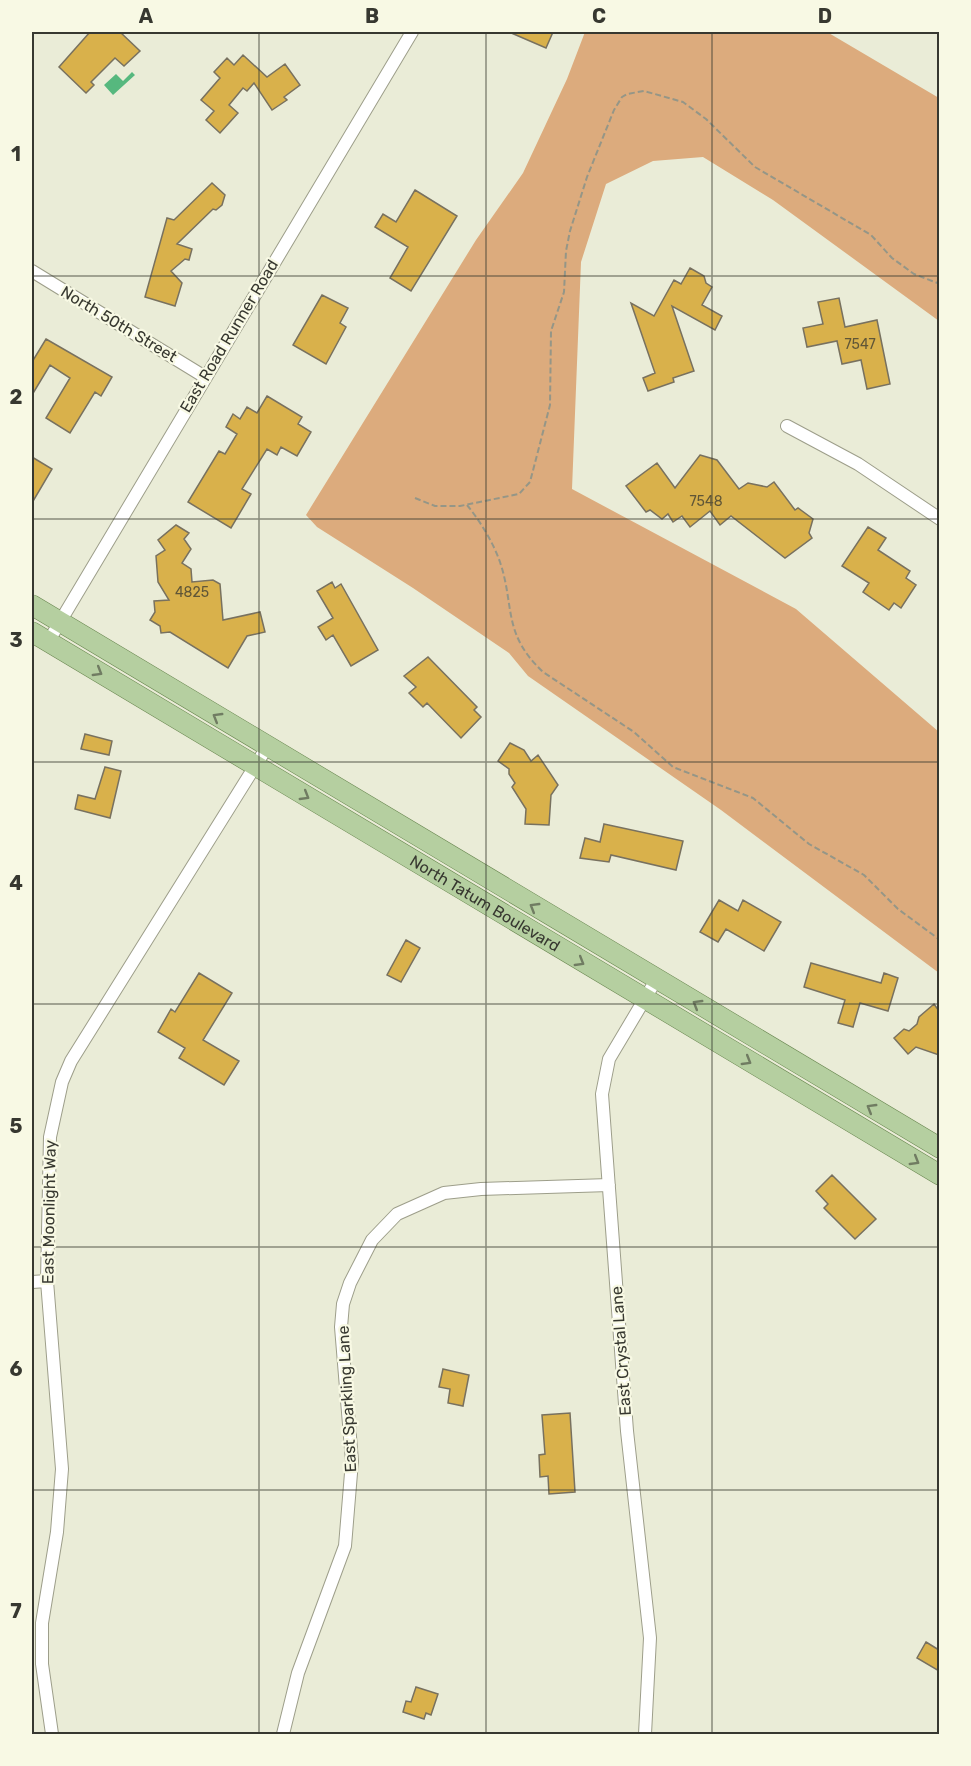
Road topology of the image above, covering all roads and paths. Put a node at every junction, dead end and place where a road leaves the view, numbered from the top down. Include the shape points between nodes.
1 (412, 32) edge
2 (32, 271) edge
3 (939, 284) edge
4 (205, 377) junction
5 (787, 426) dead end
6 (415, 498) dead end
7 (467, 505) junction
8 (939, 519) edge
9 (32, 605) edge
10 (59, 622) junction
11 (40, 637) edge
12 (267, 747) junction
13 (255, 766) junction
14 (939, 940) edge
15 (656, 980) junction
16 (645, 1001) junction
17 (939, 1148) edge
18 (939, 1175) edge
19 (609, 1185) junction
20 (47, 1281) junction
21 (32, 1282) edge
22 (52, 1734) edge
23 (283, 1734) edge
24 (645, 1734) edge

1 - 4 street, East Road Runner Road
2 - 4 street, North 50th Street
3 - 7 path via 908,271 871,235 755,167 683,102 644,92 627,94 614,110 570,231 564,292 551,331 550,405 530,482 519,494
4 - 10 street, East Road Runner Road
5 - 8 street via 858,464
6 - 7 path via 435,506
7 - 14 path via 500,561 514,630 543,672 634,732 673,767 753,798 808,844 864,876 897,909
9 - 10 main road, North Tatum Boulevard
10 - 11 street, East Road Runner Road
12 -> 10 main road, North Tatum Boulevard
11 -> 13 main road, North Tatum Boulevard
12 - 13 street, East Moonlight Way
15 -> 12 main road, North Tatum Boulevard
13 -> 16 main road, North Tatum Boulevard
13 - 20 street, East Moonlight Way via 71,1061 62,1082 50,1137
15 - 16 street, East Crystal Lane
17 -> 15 main road, North Tatum Boulevard
16 -> 18 main road, North Tatum Boulevard
16 - 19 street, East Crystal Lane via 609,1059 604,1077
19 - 23 street, East Sparkling Lane via 444,1192 397,1214 372,1240 343,1304 341,1327 352,1461 345,1546 298,1674
19 - 24 street, East Crystal Lane via 627,1431 650,1638
20 - 21 street
20 - 22 street, East Moonlight Way via 62,1468 57,1532 42,1623 42,1664

